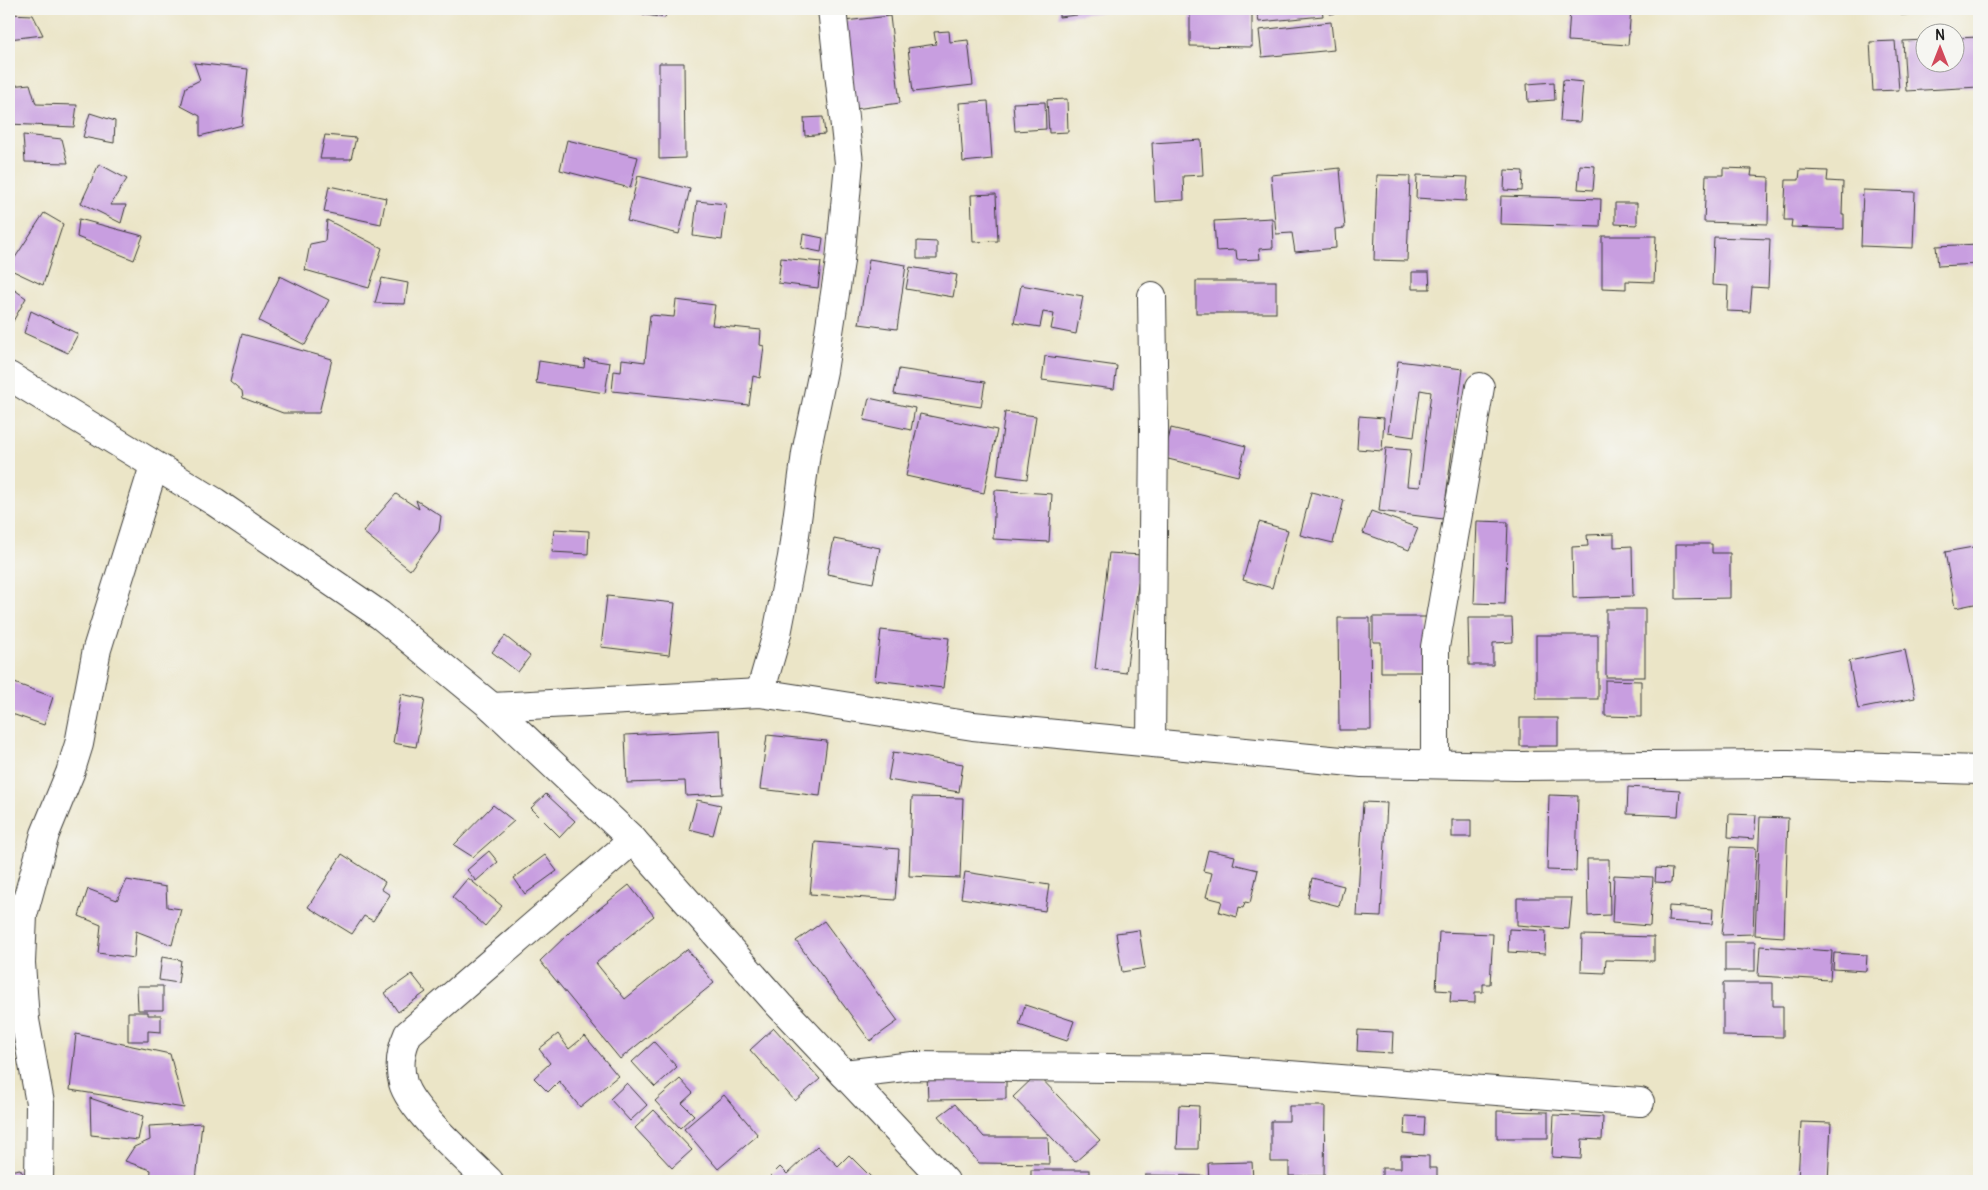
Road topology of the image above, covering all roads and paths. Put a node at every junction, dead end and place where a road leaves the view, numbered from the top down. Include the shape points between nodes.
1 (832, 9) edge
2 (1152, 296) dead end
3 (9, 376) edge
4 (1480, 387) dead end
5 (154, 466) junction
6 (760, 693) junction
7 (492, 708) junction
8 (1151, 742) junction
9 (1435, 764) junction
10 (1979, 770) edge
11 (633, 840) junction
12 (844, 1074) junction
13 (1640, 1102) dead end
14 (39, 1181) edge
15 (489, 1181) edge
16 (945, 1181) edge

1 - 6 street via 848,163 840,261 790,566 777,634
2 - 8 street
3 - 5 street
4 - 9 street via 1435,647
5 - 7 street via 215,502 380,615
5 - 14 street via 97,650 79,744 45,834 23,915 21,963 25,1020 40,1103
6 - 7 street
6 - 8 street via 973,726
7 - 11 street
8 - 9 street via 1362,764
9 - 10 street via 1789,764
11 - 12 street
11 - 15 street via 408,1034 400,1051 403,1085 410,1096 430,1123
12 - 13 street via 913,1066 1210,1069
12 - 16 street

